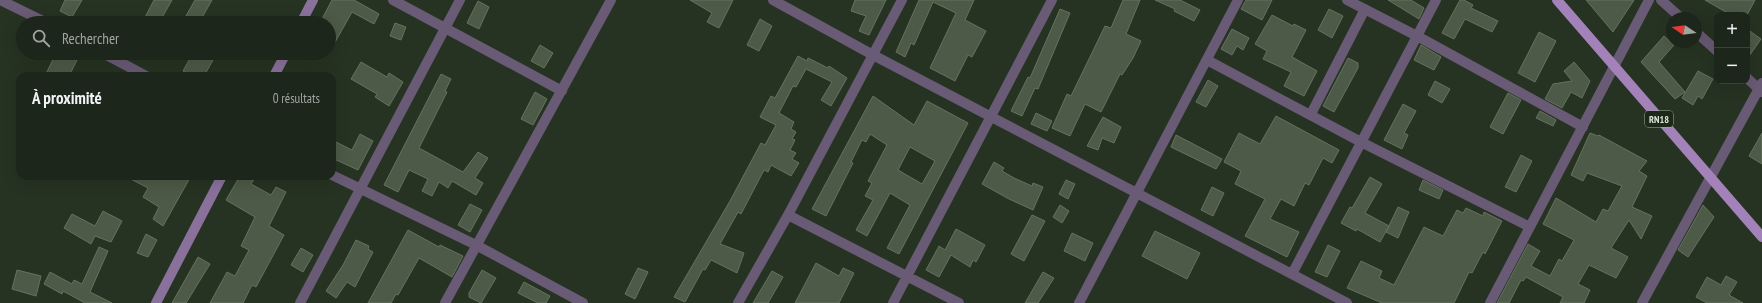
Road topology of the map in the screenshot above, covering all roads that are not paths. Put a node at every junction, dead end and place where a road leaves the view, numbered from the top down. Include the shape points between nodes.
1 (0, 0) edge
2 (313, 0) edge
3 (393, 0) edge
4 (460, 0) edge
5 (611, 0) edge
6 (774, 0) edge
7 (902, 0) edge
8 (1052, 0) edge
9 (1238, 0) edge
10 (1347, 0) edge
11 (1436, 0) edge
12 (1557, 0) edge
13 (1649, 0) edge
14 (1661, 0) edge
15 (1365, 9) junction
16 (1674, 12) edge
17 (33, 16) edge
18 (305, 16) edge
19 (445, 28) junction
20 (1418, 36) junction
21 (1702, 37) edge
22 (1714, 48) edge
23 (873, 55) junction
24 (116, 60) edge
25 (282, 60) edge
26 (1207, 60) junction
27 (1614, 67) junction
28 (139, 72) edge
29 (276, 72) edge
30 (1750, 80) edge
31 (1761, 88) edge
32 (562, 91) junction
33 (1311, 114) junction
34 (991, 116) junction
35 (1583, 127) junction
36 (1360, 142) junction
37 (336, 177) edge
38 (1711, 179) junction
39 (220, 180) edge
40 (360, 189) junction
41 (1137, 192) junction
42 (788, 215) junction
43 (1530, 227) junction
44 (1762, 237) edge
45 (476, 245) junction
46 (1292, 274) junction
47 (907, 276) junction
48 (156, 303) edge
49 (300, 303) edge
50 (445, 303) edge
51 (582, 303) edge
52 (738, 303) edge
53 (893, 303) edge
54 (959, 303) edge
55 (1079, 303) edge
56 (1347, 303) edge
57 (1490, 303) edge
58 (1642, 303) edge

1 - 17 street
2 - 18 street
3 - 19 street
4 - 19 street
5 - 32 street
6 - 23 street
7 - 23 street
8 - 34 street
9 - 26 street
10 - 15 street
11 - 20 street
12 - 27 main road, RN18
13 - 27 street
14 - 16 street
15 - 20 street
15 - 33 street
19 - 32 street
19 - 40 street
20 - 35 street
20 - 36 street
21 - 22 street
23 - 34 street
23 - 42 street
24 - 28 street
25 - 29 street
26 - 33 street
26 - 41 street
27 - 35 street
27 - 38 main road, RN18
30 - 31 street
31 - 38 street
32 - 45 street
33 - 36 street
34 - 41 street
34 - 47 street
35 - 43 street
36 - 43 street
36 - 46 street
37 - 40 street
38 - 44 main road, RN18
38 - 58 street
39 - 48 street
40 - 45 street
40 - 49 street
41 - 46 street
41 - 55 street
42 - 47 street
42 - 52 street
43 - 57 street
45 - 50 street
45 - 51 street
46 - 56 street
47 - 53 street
47 - 54 street

